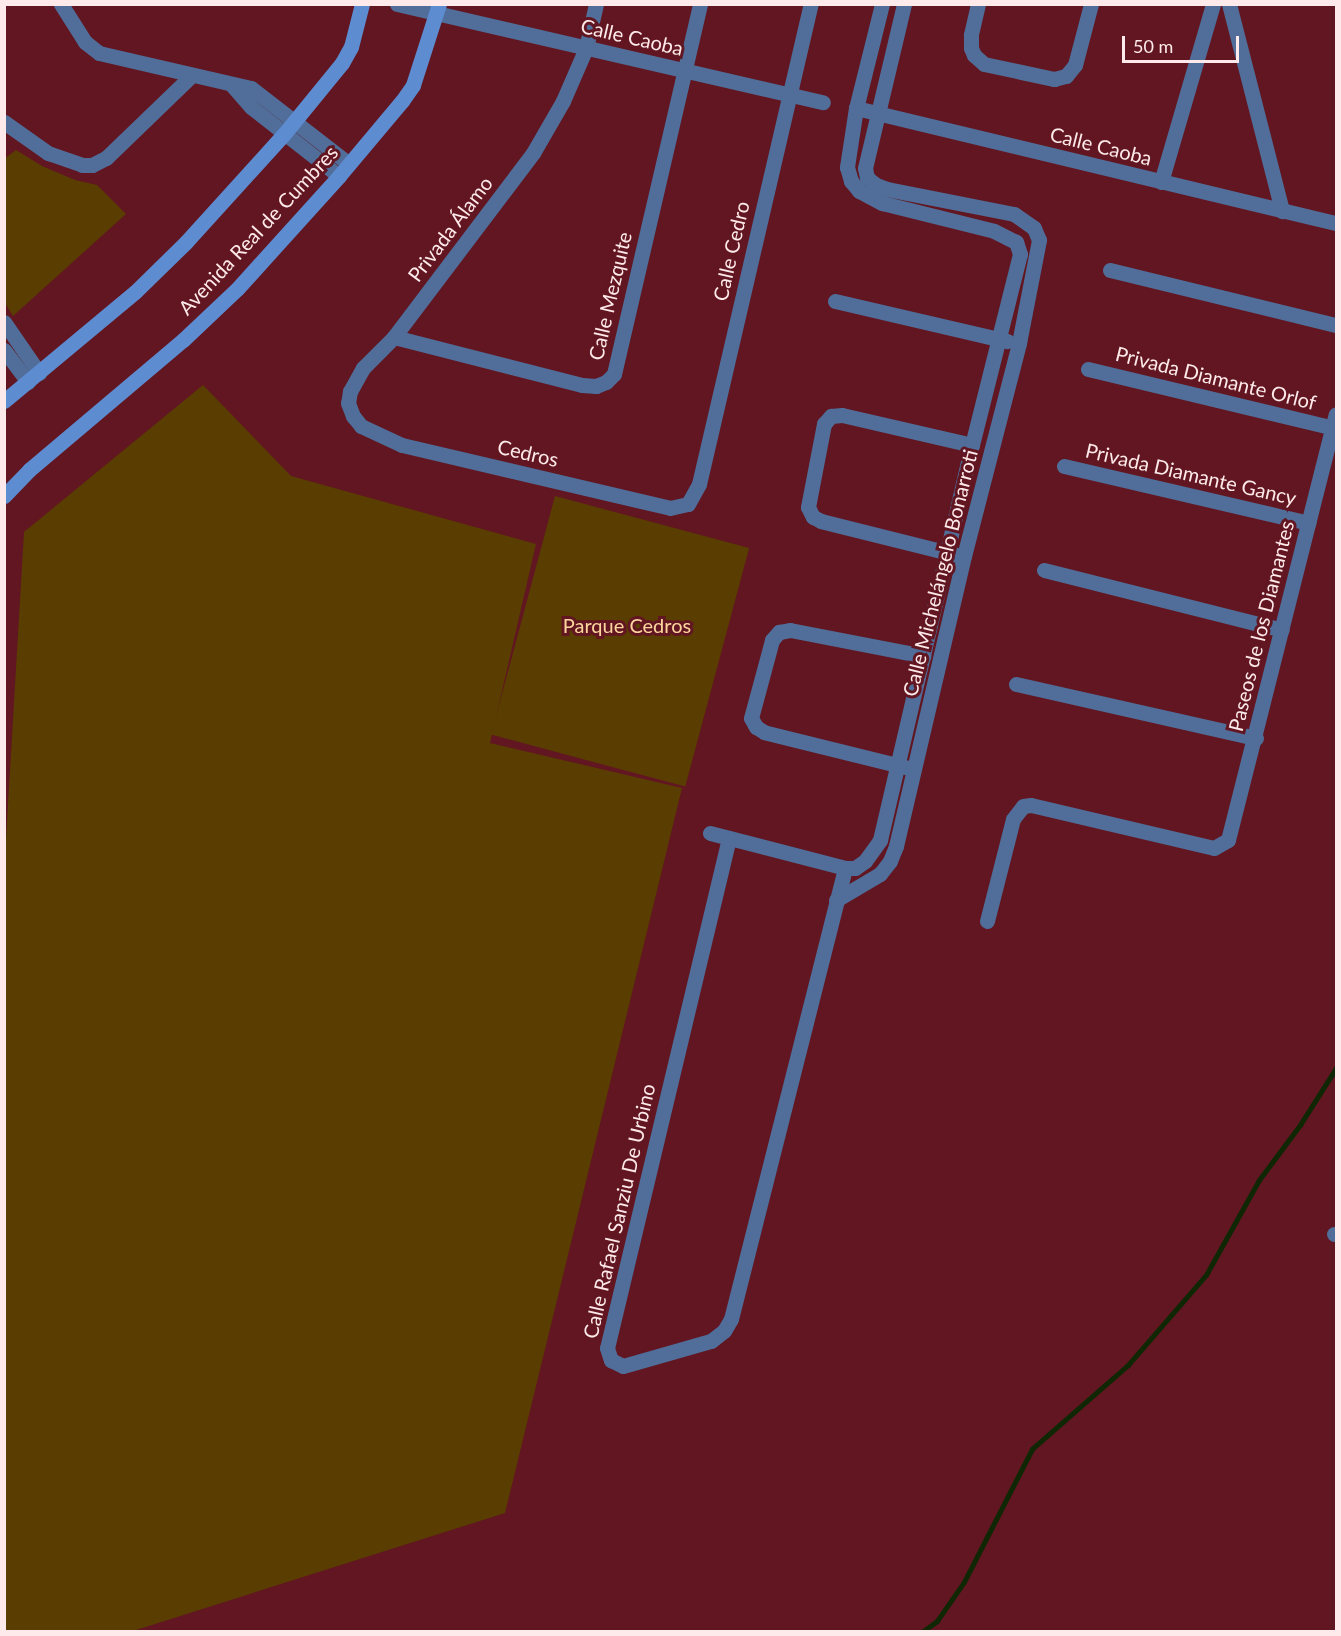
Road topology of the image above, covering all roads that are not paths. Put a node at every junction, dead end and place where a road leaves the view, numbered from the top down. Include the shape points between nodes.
1 (61, 4) edge
2 (362, 4) edge
3 (397, 4) edge
4 (596, 4) edge
5 (700, 4) edge
6 (811, 4) edge
7 (882, 4) edge
8 (904, 4) edge
9 (978, 4) edge
10 (1091, 4) edge
11 (1213, 4) edge
12 (1229, 4) edge
13 (438, 9) edge
14 (586, 48) junction
15 (684, 70) junction
16 (191, 75) junction
17 (231, 84) junction
18 (789, 94) junction
19 (823, 102) dead end
20 (856, 108) junction
21 (879, 113) junction
22 (295, 121) junction
23 (4, 122) edge
24 (284, 134) junction
25 (344, 170) junction
26 (867, 177) junction
27 (851, 181) junction
28 (1161, 182) junction
29 (1282, 211) junction
30 (1336, 223) edge
31 (1034, 228) junction
32 (1016, 242) junction
33 (1110, 270) dead end
34 (836, 301) dead end
35 (4, 322) edge
36 (1336, 325) edge
37 (394, 337) junction
38 (999, 340) junction
39 (1018, 344) junction
40 (4, 350) edge
41 (1089, 369) dead end
42 (34, 377) junction
43 (4, 401) edge
44 (1335, 421) edge
45 (361, 426) joint
46 (972, 445) junction
47 (1064, 466) dead end
48 (4, 496) edge
49 (688, 504) joint
50 (1308, 523) junction
51 (948, 553) junction
52 (964, 556) junction
53 (1044, 570) dead end
54 (1281, 630) junction
55 (924, 656) junction
56 (1016, 684) dead end
57 (1256, 738) junction
58 (896, 765) junction
59 (913, 769) junction
60 (710, 833) dead end
61 (729, 838) junction
62 (845, 868) junction
63 (836, 900) junction
64 (987, 921) dead end

1 - 16 street via 85,42 99,53
2 - 22 street via 351,47 342,63
3 - 13 street, Calle Caoba
4 - 14 street, Privada Álamo
5 - 15 street, Calle Mezquite
6 - 18 street, Calle Cedro
7 - 20 street
8 - 21 street
9 - 10 street via 971,35 974,55 984,64 1054,79 1066,76 1075,65
11 - 28 street
12 - 29 street
13 - 14 street, Calle Caoba
13 - 25 street, Avenida Real de Cumbres via 413,85
14 - 15 street, Calle Caoba
14 - 37 street, Privada Álamo via 563,101 533,153
15 - 18 street, Calle Caoba
15 - 37 street, Calle Mezquite via 614,374 606,382 582,385
16 - 17 street
16 - 23 street via 105,158 92,165 48,153
17 - 22 street via 251,88
17 - 24 street via 241,99
18 - 19 street, Calle Caoba
18 - 49 street, Calle Cedro via 699,484
20 - 21 street, Calle Caoba
20 - 27 street via 847,167
21 - 26 street via 865,168
21 - 28 street, Calle Caoba
22 - 24 street
22 - 25 street
24 - 25 street
24 - 42 street via 135,292
25 - 48 street, Avenida Real de Cumbres via 222,304
26 - 27 street
26 - 31 street via 887,189 1014,214
27 - 32 street via 859,191 882,203 994,231
28 - 29 street, Calle Caoba
29 - 30 street, Calle Caoba
31 - 32 street
31 - 39 street, Calle Michelángelo Bonarroti via 1039,240 1038,253
32 - 38 street, Calle Michelángelo Bonarroti via 1020,254
33 - 36 street
34 - 38 street
35 - 42 street
37 - 45 street, Privada Álamo via 363,368 350,391 348,403
38 - 39 street
38 - 46 street, Calle Michelángelo Bonarroti
39 - 52 street, Calle Michelángelo Bonarroti
40 - 42 street
41 - 44 street, Privada Diamante Orlof
42 - 43 street
44 - 50 street, Paseos de los Diamantes
45 - 49 street, Cedros via 402,445 670,508
46 - 51 street, Calle Michelángelo Bonarroti
46 - 51 street via 842,415 831,416 824,424 808,507 813,517
47 - 50 street, Privada Diamante Gancy
50 - 54 street, Paseos de los Diamantes
51 - 52 street
51 - 55 street, Calle Michelángelo Bonarroti
52 - 59 street, Calle Michelángelo Bonarroti
53 - 54 street
54 - 57 street, Paseos de los Diamantes
55 - 58 street, Calle Michelángelo Bonarroti
55 - 58 street via 790,630 779,632 772,640 751,718 764,732
56 - 57 street
57 - 64 street, Paseos de los Diamantes via 1228,840 1223,846 1214,848 1023,806 1013,819
58 - 59 street
58 - 62 street, Calle Michelángelo Bonarroti via 880,840 865,861 855,868
59 - 63 street, Calle Michelángelo Bonarroti via 890,861 869,882
60 - 61 street
61 - 62 street
61 - 63 street, Calle Rafael Sanziu De Urbino via 607,1348 611,1360 623,1366 711,1341 731,1319
62 - 63 street, Calle Rafael Sanziu De Urbino

